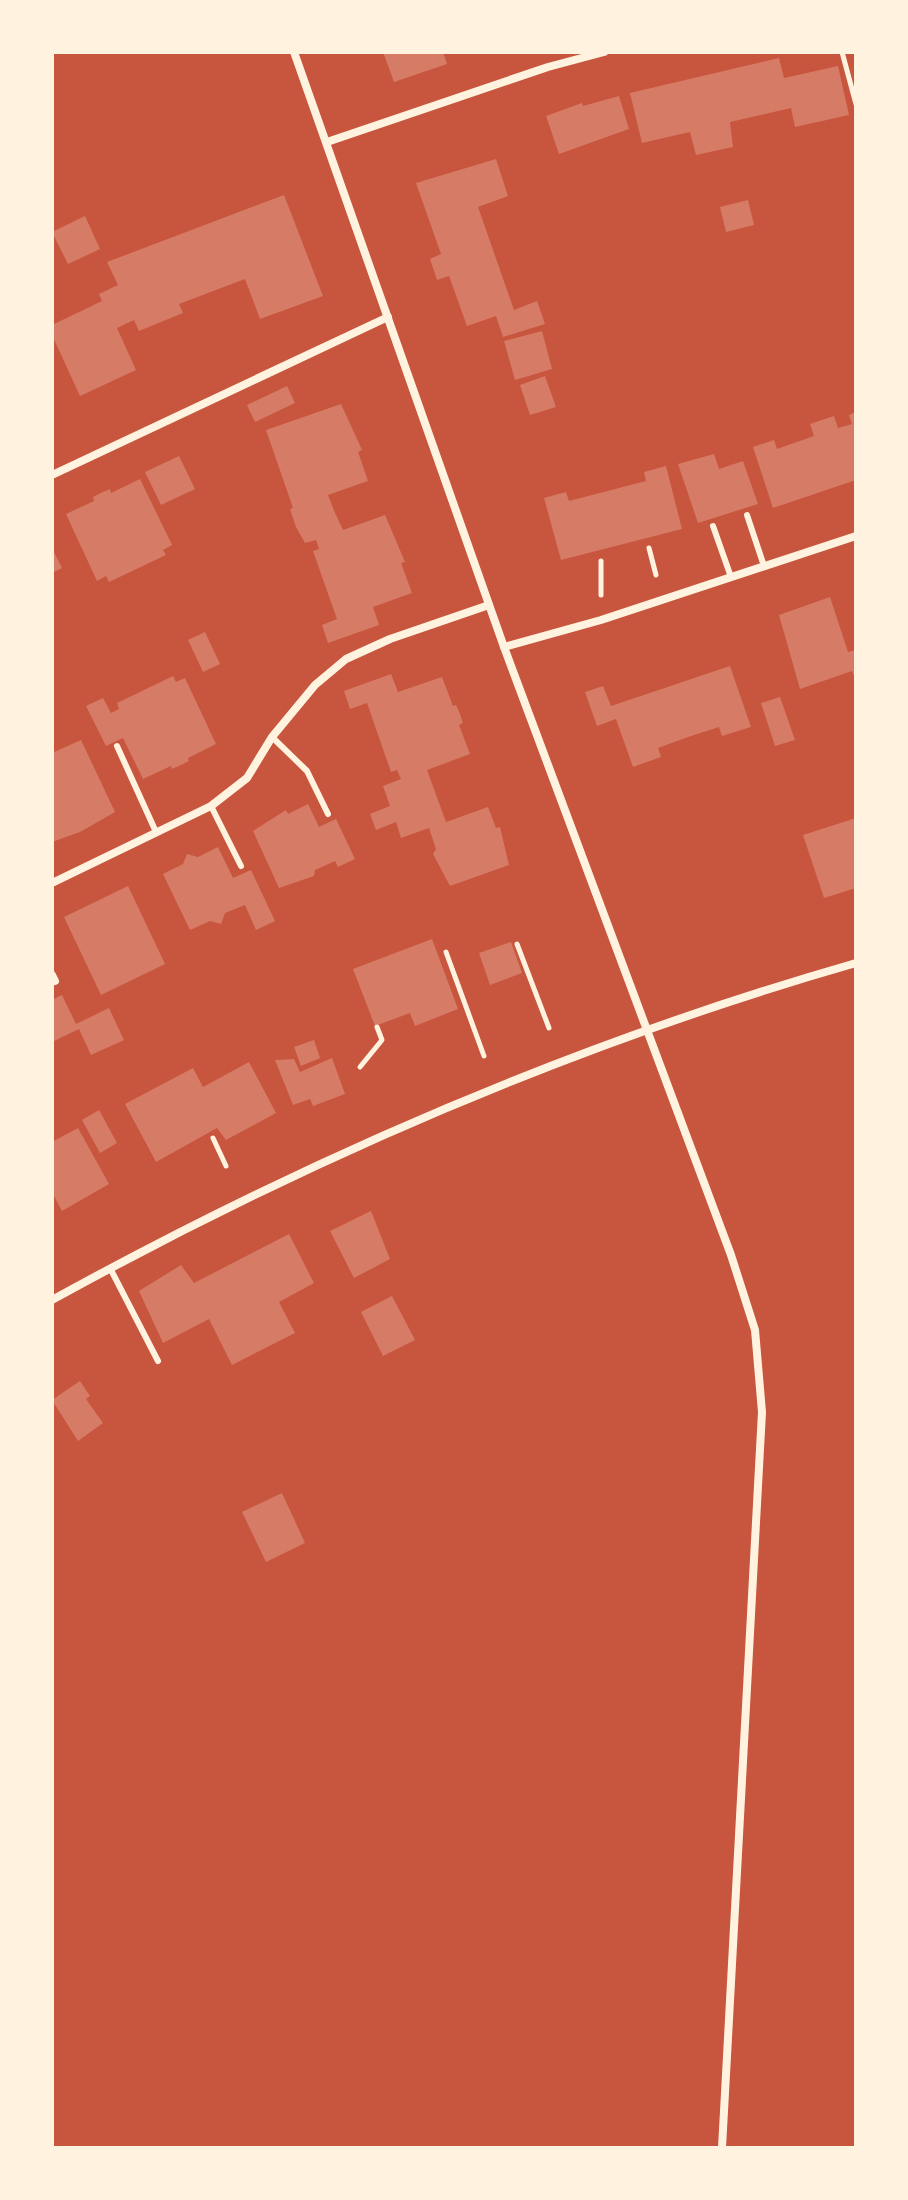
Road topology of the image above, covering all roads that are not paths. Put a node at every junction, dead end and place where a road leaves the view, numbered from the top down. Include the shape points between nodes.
1 (294, 52) edge
2 (604, 52) edge
3 (327, 142) junction
4 (388, 317) junction
5 (52, 475) edge
6 (747, 515) dead end
7 (713, 526) dead end
8 (856, 536) edge
9 (764, 566) junction
10 (731, 577) junction
11 (489, 605) junction
12 (504, 647) junction
13 (272, 737) junction
14 (117, 746) dead end
15 (211, 806) junction
16 (328, 814) dead end
17 (156, 832) junction
18 (241, 866) dead end
19 (52, 883) edge
20 (856, 963) edge
21 (646, 1031) junction
22 (110, 1268) junction
23 (52, 1300) edge
24 (158, 1361) dead end
25 (722, 2148) edge

1 - 3 street
2 - 3 street
3 - 4 street
4 - 5 street
4 - 11 street
6 - 9 lane
7 - 10 lane
8 - 9 street
9 - 10 street
10 - 12 street
11 - 12 street
11 - 13 street via 346,659 315,685
12 - 21 street
13 - 15 street via 247,778
13 - 16 lane via 307,771
14 - 17 lane
15 - 17 street
15 - 18 lane
17 - 19 street
20 - 21 street
21 - 22 street via 384,1136
21 - 25 street via 755,1330 762,1412
22 - 23 street
22 - 24 lane

